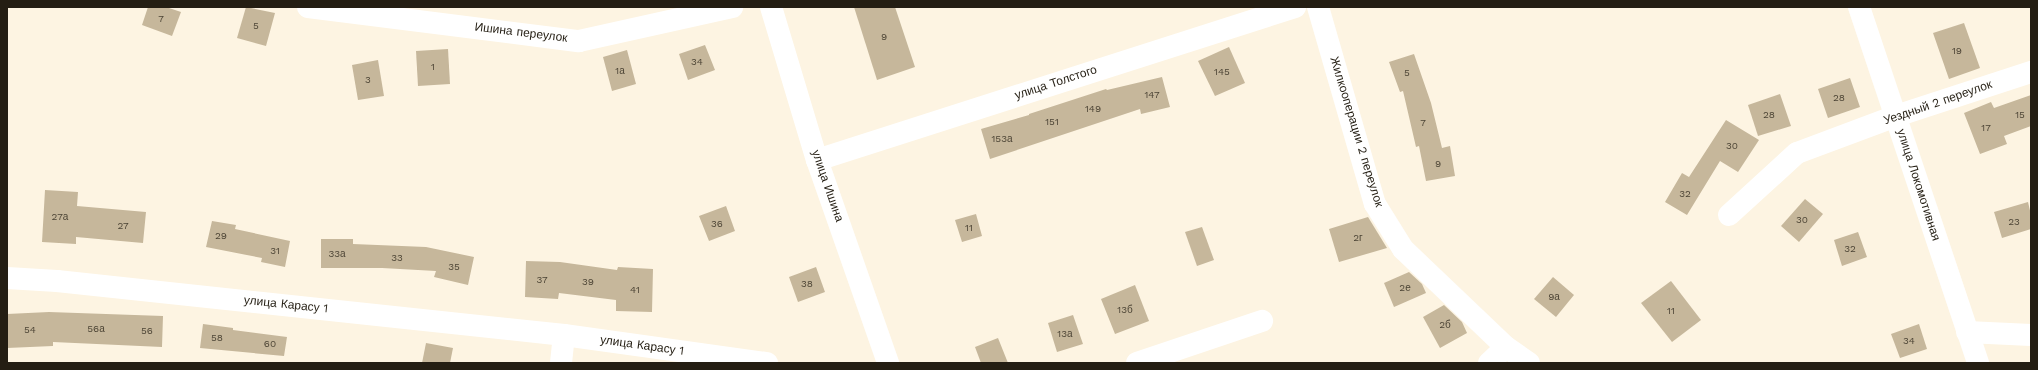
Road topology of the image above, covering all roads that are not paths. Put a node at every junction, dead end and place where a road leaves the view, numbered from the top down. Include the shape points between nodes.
1 (308, 7) edge
2 (732, 7) edge
3 (771, 7) edge
4 (1295, 7) edge
5 (1318, 7) edge
6 (1859, 7) edge
7 (2031, 72) edge
8 (1896, 116) junction
9 (817, 160) junction
10 (1729, 215) dead end
11 (7, 278) edge
12 (1262, 320) dead end
13 (1966, 332) junction
14 (564, 335) junction
15 (2031, 335) edge
16 (1506, 347) junction
17 (561, 363) edge
18 (767, 363) edge
19 (888, 363) edge
20 (1137, 363) edge
21 (1489, 363) edge
22 (1529, 363) edge
23 (1978, 363) edge

1 - 2 street, Ишина переулок via 579,41
3 - 9 street, улица Ишина
4 - 9 street, улица Толстого
5 - 16 street, Жилкооперации 2 переулок via 1375,204 1403,249
6 - 8 street, улица Локомотивная
7 - 8 street, Уездный 2 переулок
8 - 10 street, Уездный 2 переулок via 1797,153
8 - 13 street, улица Локомотивная
9 - 19 street, улица Ишина
11 - 14 street, улица Карасу 1
12 - 20 street
13 - 15 street
13 - 23 street, улица Локомотивная
14 - 17 street
14 - 18 street, улица Карасу 1
16 - 21 street
16 - 22 street, Жилкооперации 2 переулок

